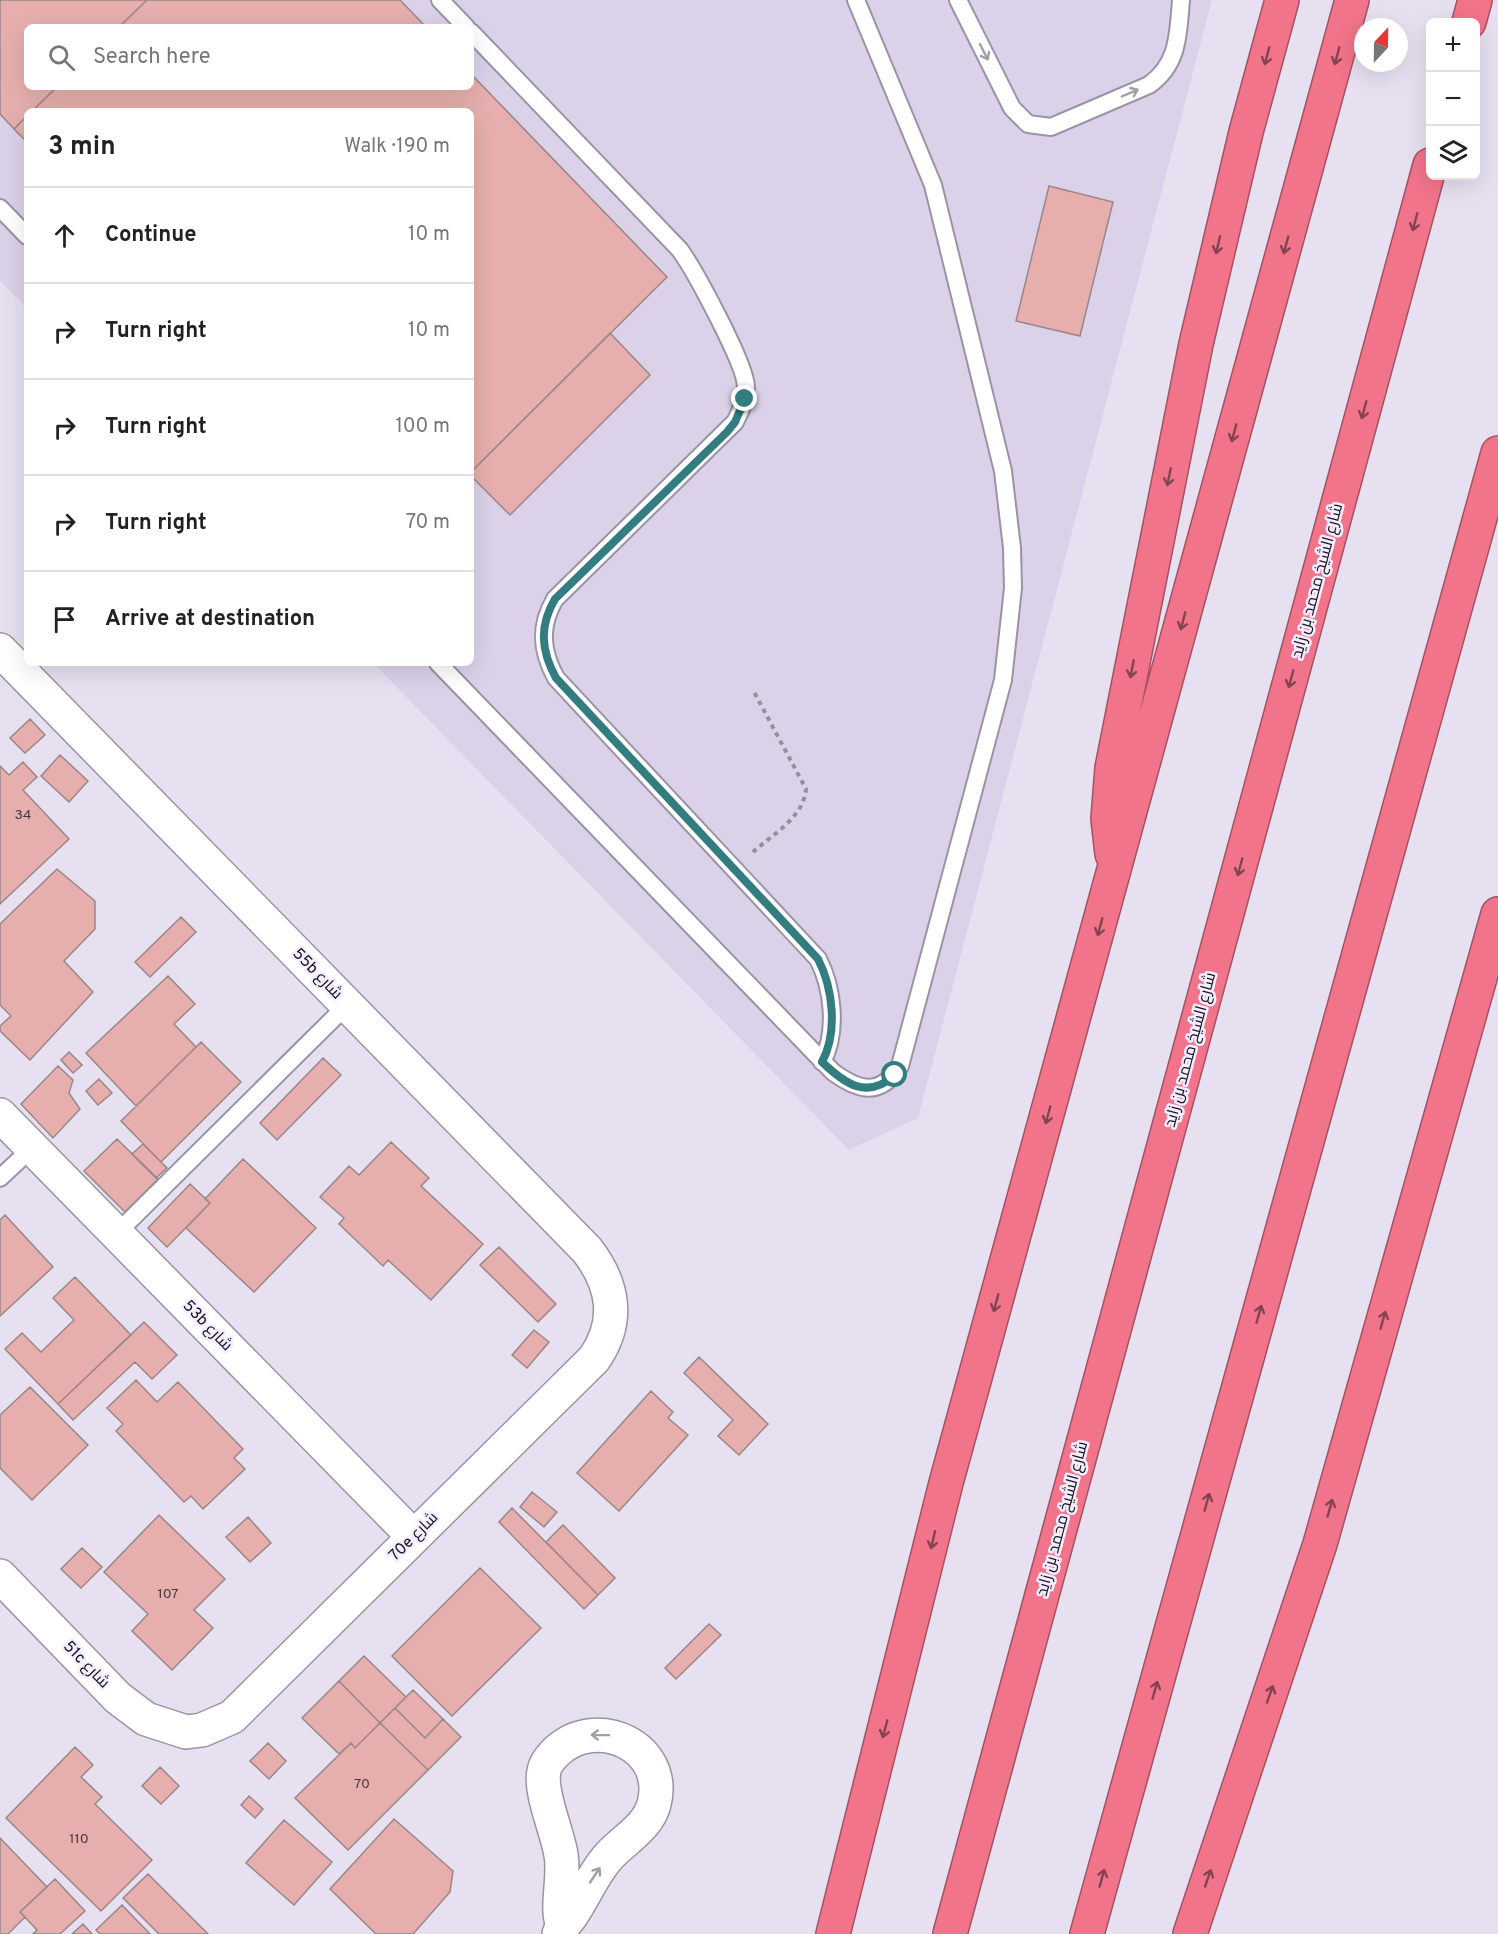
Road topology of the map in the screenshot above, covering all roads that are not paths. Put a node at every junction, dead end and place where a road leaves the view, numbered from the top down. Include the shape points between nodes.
1 (440, 0) edge
2 (856, 0) edge
3 (958, 0) edge
4 (1181, 0) edge
5 (1282, 0) edge
6 (1352, 0) edge
7 (1475, 0) edge
8 (1470, 18) edge
9 (463, 24) edge
10 (474, 35) edge
11 (1427, 180) edge
12 (0, 208) edge
13 (24, 233) edge
14 (1498, 453) edge
15 (0, 650) edge
16 (441, 666) edge
17 (1116, 870) junction
18 (1498, 914) edge
19 (347, 1005) junction
20 (822, 1062) junction
21 (0, 1115) edge
22 (32, 1148) junction
23 (0, 1178) edge
24 (116, 1233) junction
25 (612, 1310) joint
26 (414, 1538) junction
27 (0, 1576) edge
28 (186, 1732) joint
29 (560, 1928) edge
30 (833, 1934) edge
31 (950, 1934) edge
32 (1087, 1934) edge
33 (1190, 1934) edge

1 - 9 lane
2 - 20 lane via 933,185 1003,471 1013,588 1003,680 900,1066 887,1082 867,1089 844,1080
3 -> 4 lane via 1012,108 1028,124 1051,127 1159,78 1173,58
5 -> 17 highway via 1196,344 1112,768 1108,819
6 -> 17 highway
7 - 8 highway
10 - 20 lane via 680,250 699,280 744,375 745,399 735,422 555,599 548,611 543,637 556,678 808,948 824,972 831,1033
11 -> 31 highway, شارع الشيخ محمد بن زايد
12 - 13 lane
32 -> 14 highway
15 - 19 street, 55b شارع
16 - 20 lane
17 -> 30 highway via 946,1483
33 -> 18 highway via 1320,1544
19 - 24 lane
19 - 25 street, 55b شارع via 587,1250 605,1277
21 - 22 street, 53b شارع
22 - 23 lane
22 - 24 street, 53b شارع
24 - 26 street, 53b شارع
25 - 26 street, 70e شارع via 607,1336 594,1359
26 - 28 street, 70e شارع via 232,1717 202,1730
27 - 28 street, 51c شارع via 131,1710
29 -> 29 street via 597,1871 650,1817 654,1802 656,1787 646,1760 624,1740 608,1735 577,1738 551,1757 544,1771 543,1786 562,1859

